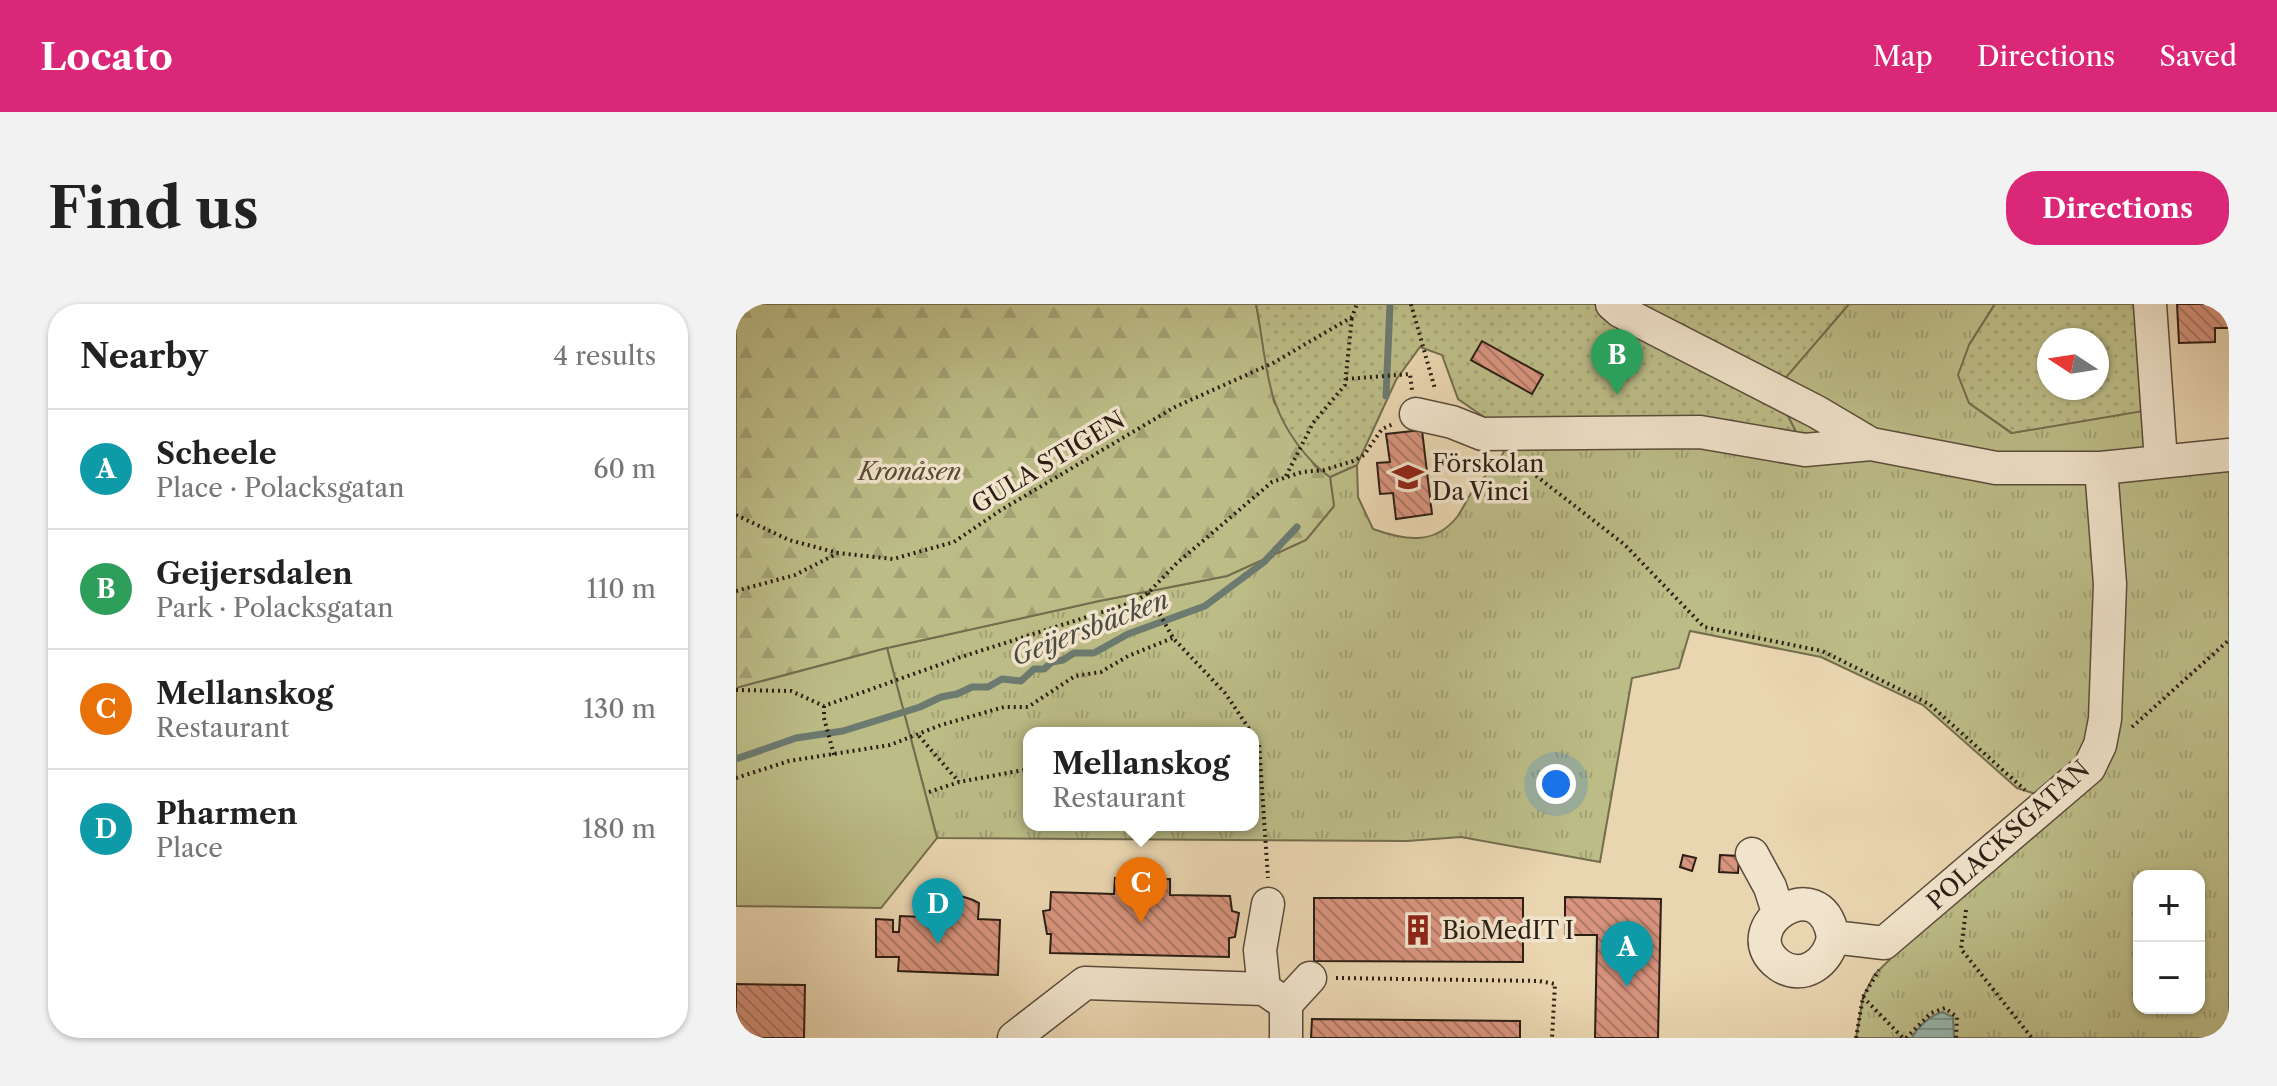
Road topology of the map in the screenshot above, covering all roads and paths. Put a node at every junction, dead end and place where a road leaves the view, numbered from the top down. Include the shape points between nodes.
1 (1357, 304) edge
2 (1411, 304) edge
3 (1612, 304) edge
4 (2150, 304) edge
5 (1352, 317) junction
6 (1403, 374) dead end
7 (1346, 379) junction
8 (1426, 402) junction
9 (1482, 434) junction
10 (1871, 444) junction
11 (2229, 455) edge
12 (2161, 461) junction
13 (2101, 468) junction
14 (1286, 477) junction
15 (736, 515) edge
16 (838, 553) junction
17 (736, 591) edge
18 (1148, 593) junction
19 (1173, 638) junction
20 (2229, 640) edge
21 (736, 690) edge
22 (824, 706) junction
23 (1247, 727) edge
24 (2129, 734) dead end
25 (919, 736) junction
26 (1259, 744) edge
27 (834, 755) junction
28 (1023, 770) edge
29 (736, 778) edge
30 (959, 782) junction
31 (929, 792) dead end
32 (2040, 809) junction
33 (1752, 854) dead end
34 (1967, 903) dead end
35 (1268, 904) joint
36 (1778, 912) junction
37 (1833, 937) junction
38 (1310, 978) joint
39 (1275, 996) junction
40 (1863, 997) dead end
41 (1014, 1038) edge
42 (1286, 1038) edge
43 (1552, 1038) edge
44 (1904, 1038) edge
45 (1956, 1038) edge
46 (2032, 1038) edge

1 - 5 path
2 - 8 path
3 - 10 street
4 - 12 street
5 - 7 path
5 - 16 path, GULA STIGEN via 1273,363 1175,407 954,542 893,559
6 - 7 path
7 - 14 path via 1313,423
8 - 9 street via 1452,422
8 - 14 path via 1382,429 1364,455 1353,461
9 - 10 street via 1700,432 1805,450
9 - 32 path via 1625,545 1704,627 1822,651 1929,704 2020,783
10 - 13 street via 1996,468
11 - 12 street
12 - 13 street
13 - 32 street, POLACKSGATAN via 2110,584 2105,719 2089,768
14 - 18 path via 1272,482
15 - 16 path, GULA STIGEN via 789,540
16 - 17 path via 795,575
18 - 19 path
18 - 22 path
19 - 23 path via 1225,693
19 - 25 path via 1101,672 1075,676 1028,707 1004,707
20 - 24 path
21 - 22 path via 791,691
22 - 27 path
25 - 27 path
25 - 30 path
26 - 35 path
27 - 29 path via 789,761
28 - 30 path
30 - 31 path
32 - 37 street, POLACKSGATAN via 1884,943
33 - 36 street
34 - 46 path via 1961,949
35 - 39 street via 1260,950
36 - 37 street via 1811,906 1831,926
36 - 37 street via 1770,922 1768,951 1789,970 1807,971 1821,963
38 - 39 street
38 - 43 path via 1555,984
39 - 41 street via 1085,983
39 - 42 street
40 - 44 path
44 - 45 path via 1931,1013 1945,1008 1957,1017

